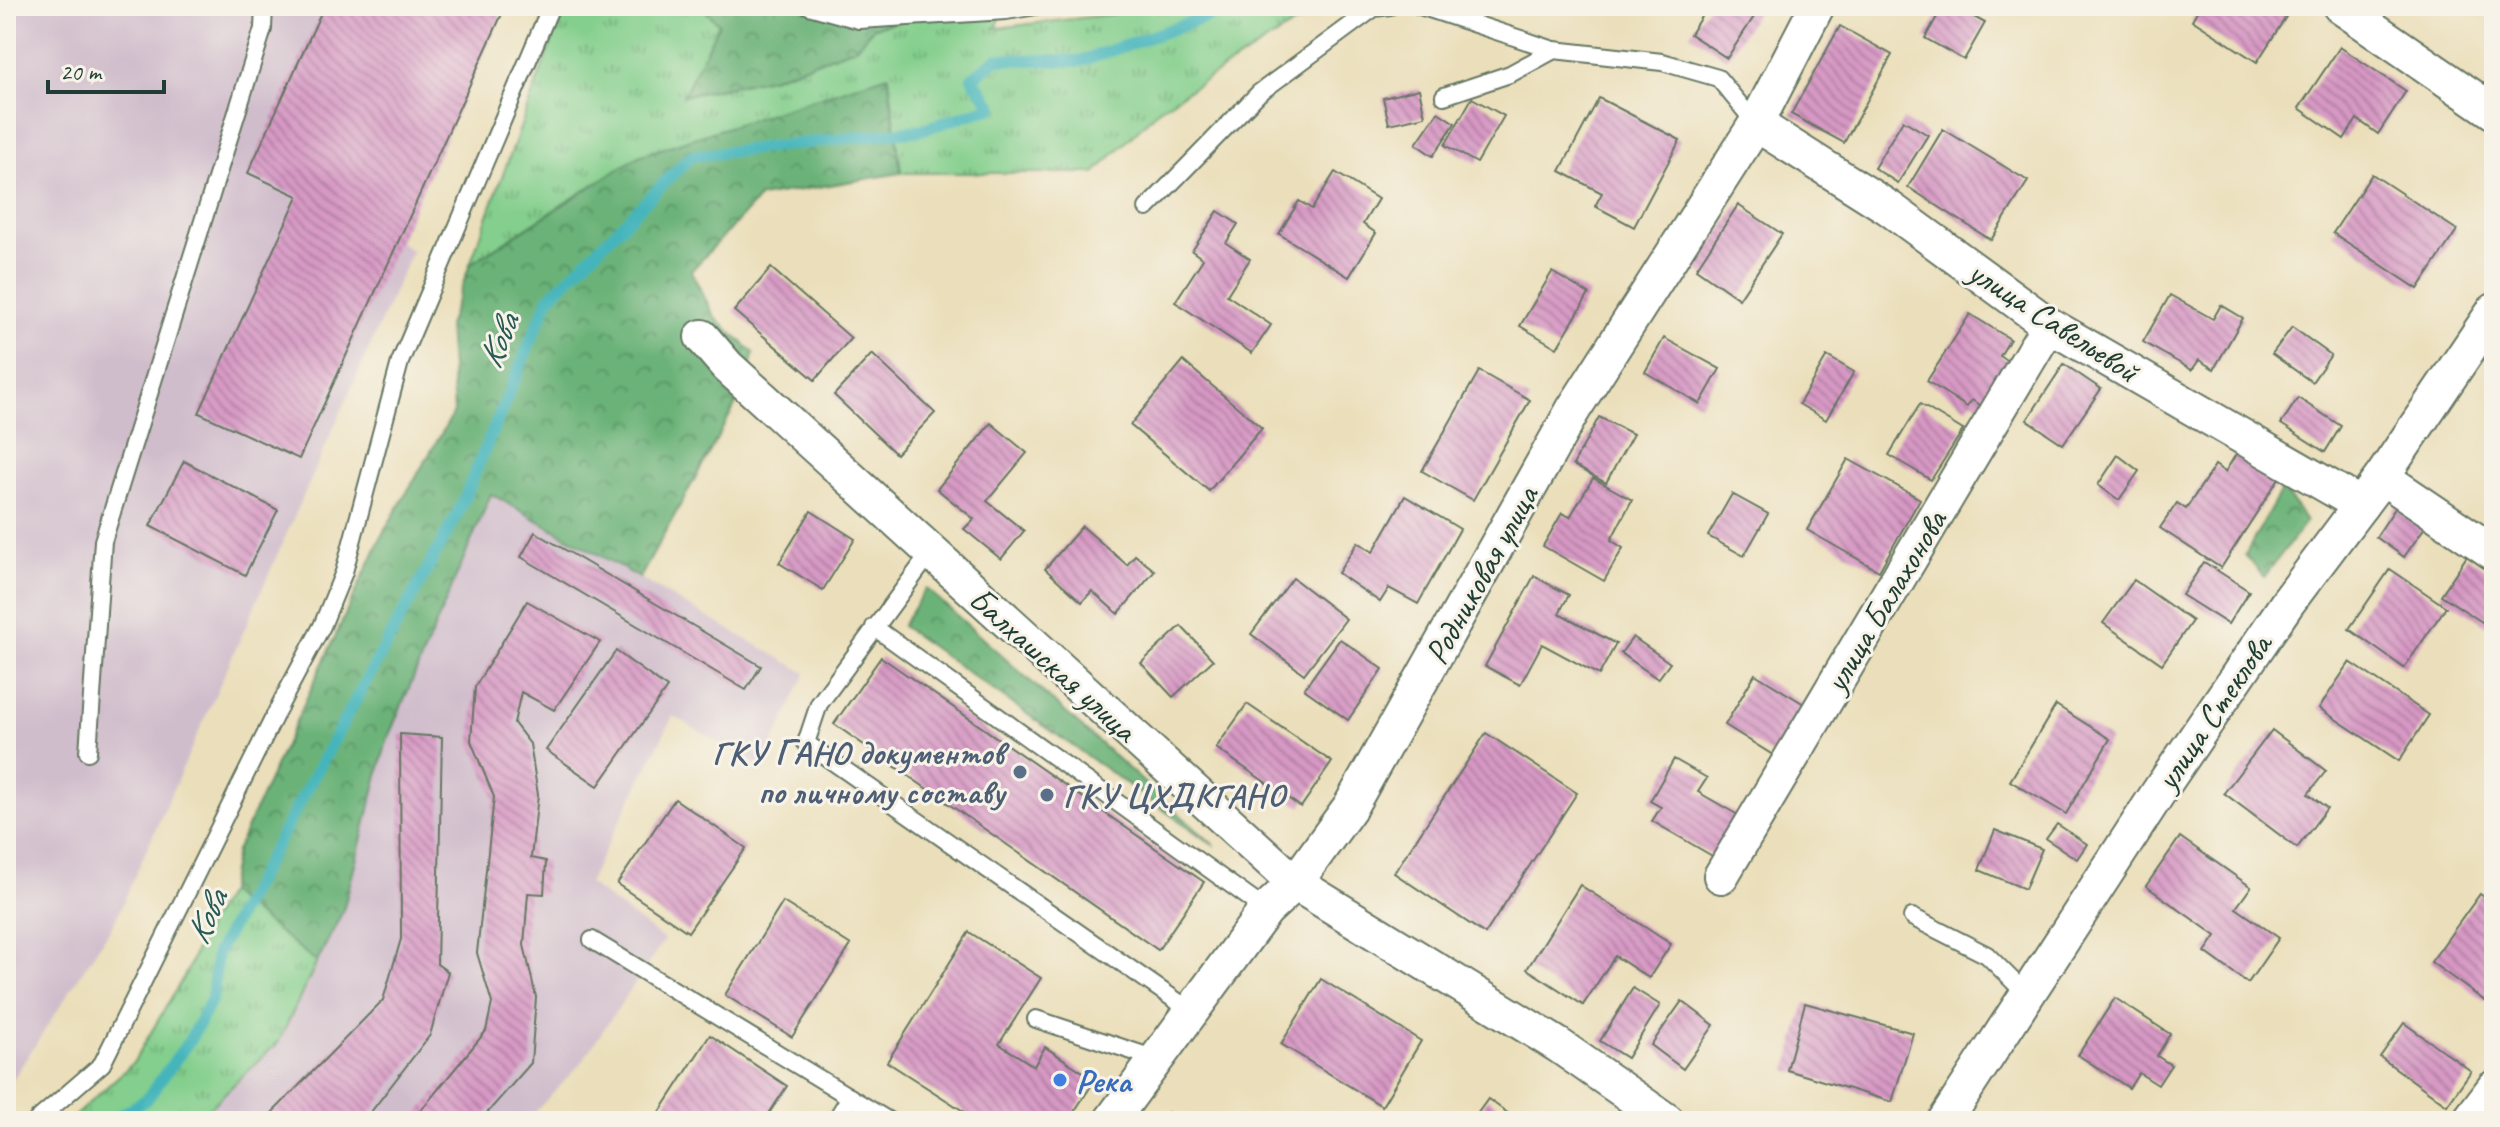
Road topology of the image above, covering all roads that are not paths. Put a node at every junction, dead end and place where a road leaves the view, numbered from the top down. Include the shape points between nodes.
1 (264, 6) edge
2 (551, 6) edge
3 (809, 6) edge
4 (1036, 6) edge
5 (1390, 6) edge
6 (1420, 6) edge
7 (1817, 6) edge
8 (2340, 6) edge
9 (1554, 50) junction
10 (1444, 96) dead end
11 (2494, 112) edge
12 (1756, 124) junction
13 (1147, 208) dead end
14 (2494, 311) edge
15 (2049, 325) junction
16 (702, 337) dead end
17 (2382, 477) junction
18 (2361, 505) junction
19 (931, 552) junction
20 (2494, 553) edge
21 (874, 627) junction
22 (88, 752) dead end
23 (1721, 876) dead end
24 (1295, 883) junction
25 (1266, 910) junction
26 (1912, 917) dead end
27 (592, 940) dead end
28 (2026, 994) junction
29 (1191, 1011) junction
30 (1036, 1019) dead end
31 (1156, 1059) junction
32 (2494, 1088) edge
33 (850, 1097) junction
34 (36, 1121) edge
35 (835, 1121) edge
36 (889, 1121) edge
37 (1111, 1121) edge
38 (1667, 1121) edge
39 (1945, 1121) edge
40 (2469, 1121) edge

1 - 22 lane via 263,29 103,541
2 - 34 lane via 400,362 344,572 322,626 102,1064
3 - 4 lane via 859,20
5 - 13 lane via 1374,8 1259,93
6 - 9 lane
7 - 12 street, Родниковая улица
8 - 11 street
9 - 10 lane via 1510,74
9 - 12 lane via 1662,62 1718,78
12 - 15 street, улица Савельевой via 1889,208
12 - 24 street, Родниковая улица via 1573,410 1350,807
14 - 17 street, улица Стеклова
15 - 18 street, улица Савельевой
15 - 23 street, улица Балахонова
16 - 19 street, Балхашская улица via 727,366
17 - 18 street, улица Стеклова
17 - 20 street
18 - 28 street, улица Стеклова via 2288,602
19 - 21 lane
19 - 24 street, Балхашская улица
21 - 25 lane
21 - 29 lane via 819,704 806,743
24 - 25 street, Родниковая улица
24 - 38 street, Балхашская улица via 1558,1045
25 - 29 street, Родниковая улица
26 - 28 lane via 1987,955
27 - 33 lane
28 - 39 street, улица Стеклова
29 - 31 street, Родниковая улица
30 - 31 lane
31 - 37 street, Родниковая улица
32 - 40 street
33 - 35 lane
33 - 36 lane

